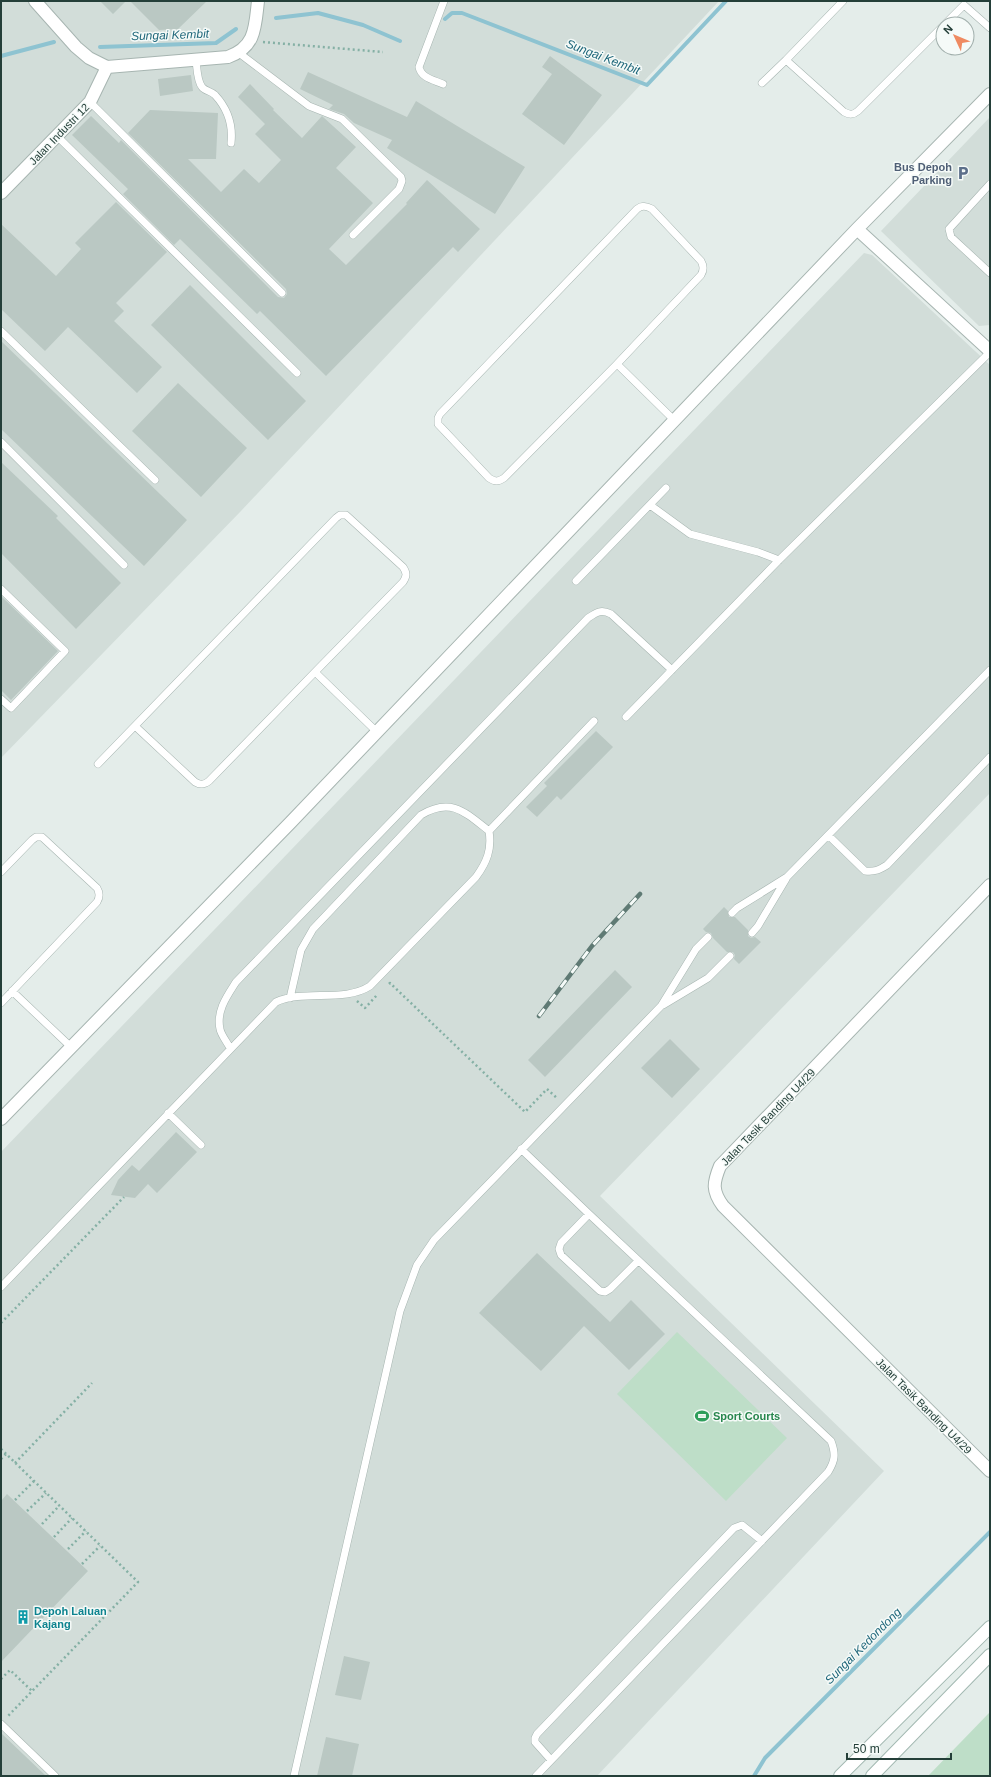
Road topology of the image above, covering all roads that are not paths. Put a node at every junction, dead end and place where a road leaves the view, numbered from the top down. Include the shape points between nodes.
1 (35, 1) edge
2 (258, 1) edge
3 (444, 1) edge
4 (843, 1) edge
5 (966, 3) edge
6 (953, 16) edge
7 (990, 28) edge
8 (935, 34) edge
9 (239, 53) junction
10 (196, 60) junction
11 (786, 60) junction
12 (107, 68) junction
13 (762, 83) dead end
14 (444, 84) dead end
15 (990, 94) edge
16 (90, 102) junction
17 (57, 136) junction
18 (231, 143) dead end
19 (990, 184) edge
20 (1, 193) edge
21 (857, 229) junction
22 (353, 235) dead end
23 (990, 274) edge
24 (282, 293) dead end
25 (1, 331) edge
26 (990, 352) edge
27 (617, 364) junction
28 (296, 373) dead end
29 (675, 421) junction
30 (1, 442) edge
31 (155, 480) dead end
32 (666, 488) dead end
33 (650, 505) junction
34 (778, 560) junction
35 (124, 565) dead end
36 (576, 581) dead end
37 (1, 589) edge
38 (672, 670) junction
39 (990, 670) edge
40 (316, 672) junction
41 (1, 699) edge
42 (626, 717) dead end
43 (594, 721) dead end
44 (135, 726) junction
45 (377, 732) junction
46 (990, 757) edge
47 (98, 764) dead end
48 (489, 831) junction
49 (829, 836) junction
50 (1, 872) edge
51 (787, 877) junction
52 (990, 885) edge
53 (732, 913) dead end
54 (752, 933) dead end
55 (708, 937) dead end
56 (730, 956) dead end
57 (12, 991) junction
58 (290, 998) junction
59 (1, 1003) edge
60 (661, 1006) junction
61 (71, 1047) junction
62 (230, 1048) junction
63 (168, 1113) junction
64 (1, 1119) edge
65 (201, 1146) dead end
66 (521, 1149) junction
67 (589, 1214) junction
68 (638, 1261) junction
69 (1, 1287) edge
70 (990, 1472) edge
71 (762, 1541) junction
72 (990, 1627) edge
73 (990, 1655) edge
74 (1, 1724) edge
75 (551, 1760) junction
76 (55, 1776) edge
77 (294, 1776) edge
78 (536, 1776) edge
79 (840, 1776) edge
80 (872, 1776) edge

1 - 12 street via 76,47
2 - 9 street via 255,31 251,41
3 - 14 lane via 419,71
4 - 11 lane
5 - 6 lane
5 - 7 lane
8 - 11 lane via 854,114 844,112
9 - 10 street via 228,57
9 - 22 lane via 308,106 342,119 401,177 399,189
10 - 12 street
10 - 18 lane via 202,89 213,94 223,105 230,120
11 - 13 lane
12 - 16 street, Jalan Industri 12
15 - 21 street
16 - 17 street, Jalan Industri 12
16 - 24 lane
17 - 20 street, Jalan Industri 12
17 - 28 lane
19 - 23 lane via 949,229 952,237
21 - 26 street
21 - 29 street
25 - 31 lane
26 - 34 lane
27 - 27 lane via 500,481 489,478 438,424 440,414 631,215 641,206 647,206 701,261 704,270
27 - 29 lane
29 - 45 street
30 - 35 lane
32 - 33 lane
33 - 34 lane via 690,534 758,552
33 - 36 lane
34 - 38 lane
37 - 41 lane via 65,651 11,708
38 - 42 lane
38 - 62 lane via 611,614 604,610 588,618 236,982 219,1015 220,1030
39 - 49 lane
40 - 44 lane via 205,784 195,782
40 - 44 lane via 406,577 403,567 346,515 336,518
40 - 45 lane
43 - 48 lane
44 - 47 lane
45 - 61 street
46 - 49 lane via 887,865 879,870 865,871
48 - 58 lane via 490,850 483,868 370,986 357,992
48 - 58 lane via 456,808 434,808 421,815 313,929 301,950
49 - 51 lane
50 - 57 lane via 32,840 42,837 100,892 97,902
51 - 53 lane
51 - 54 lane
52 - 70 street, Jalan Tasik Banding U4/29 via 720,1166 714,1186 716,1196 723,1206
55 - 60 lane via 696,949
56 - 60 lane via 708,978
57 - 59 lane
57 - 61 lane
58 - 62 lane via 276,1002
60 - 66 lane
61 - 64 street
62 - 63 lane
63 - 65 lane
63 - 69 lane
66 - 67 lane
66 - 77 lane via 434,1240 417,1265 406,1289
67 - 68 lane
67 - 68 lane via 561,1243 561,1254 605,1292
68 - 71 lane via 831,1441 835,1456 828,1472
71 - 75 lane
71 - 75 lane via 742,1525 734,1528 537,1734 535,1742
72 - 79 street
73 - 80 street
74 - 76 lane
75 - 78 lane

